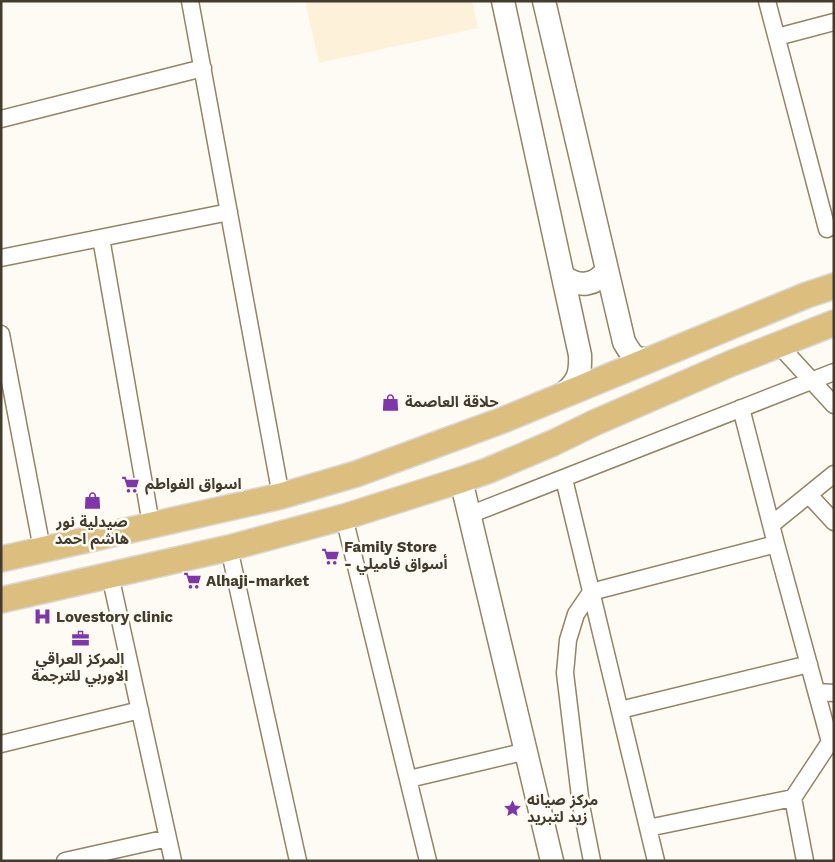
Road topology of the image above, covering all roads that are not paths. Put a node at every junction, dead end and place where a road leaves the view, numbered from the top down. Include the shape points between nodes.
1 (190, 1) edge
2 (502, 1) edge
3 (544, 1) edge
4 (767, 1) edge
5 (834, 22) edge
6 (778, 37) junction
7 (203, 68) junction
8 (1, 119) edge
9 (229, 212) junction
10 (826, 228) dead end
11 (101, 238) junction
12 (1, 258) edge
13 (607, 270) junction
14 (563, 276) junction
15 (834, 286) edge
16 (834, 323) edge
17 (1, 334) edge
18 (778, 344) junction
19 (652, 358) junction
20 (834, 372) edge
21 (811, 380) junction
22 (561, 396) junction
23 (834, 405) edge
24 (8, 406) edge
25 (741, 408) junction
26 (834, 474) edge
27 (564, 479) junction
28 (461, 480) junction
29 (809, 495) junction
30 (281, 496) junction
31 (469, 515) junction
32 (344, 517) junction
33 (834, 522) edge
34 (151, 524) junction
35 (771, 526) junction
36 (776, 544) junction
37 (229, 548) junction
38 (42, 549) junction
39 (1, 559) edge
40 (110, 575) junction
41 (591, 592) junction
42 (1, 600) edge
43 (809, 664) junction
44 (816, 692) junction
45 (834, 693) edge
46 (140, 710) junction
47 (620, 710) junction
48 (1, 744) edge
49 (526, 751) junction
50 (409, 779) junction
51 (793, 798) junction
52 (648, 828) junction
53 (168, 838) junction
54 (65, 861) edge
55 (173, 861) edge
56 (298, 861) edge
57 (428, 861) edge
58 (552, 861) edge
59 (592, 861) edge
60 (656, 861) edge
61 (805, 861) edge

1 - 7 street
2 - 14 main road
3 - 13 main road
4 - 6 street
5 - 6 street
6 - 10 street
7 - 8 street
7 - 9 street
9 - 11 street
9 - 30 street
11 - 12 street
11 - 34 street
13 - 14 main road via 595,282 587,284 578,284
13 - 19 main road via 624,342 635,357 642,360
14 - 22 main road via 581,370 576,382
15 - 19 main road
16 - 18 main road
17 - 24 street
18 - 21 street
18 - 28 main road
19 - 22 main road
20 - 21 street
21 - 23 street
21 - 25 street
22 - 30 main road via 449,441
24 - 38 street
25 - 27 street
25 - 35 street
26 - 29 street
27 - 31 street
27 - 41 street
28 - 31 main road
28 - 32 main road
29 - 33 street
29 - 35 street
30 - 34 main road
31 - 49 main road
32 - 37 main road
32 - 50 street
34 - 38 main road
35 - 36 street
36 - 41 street
36 - 43 street
37 - 40 main road
37 - 56 street
38 - 39 main road
40 - 42 main road
40 - 46 street
41 - 47 street
41 - 59 street via 576,614 568,640 565,673 581,805
43 - 44 street
43 - 47 street
44 - 45 street
44 - 51 street via 830,742
46 - 48 street
46 - 53 street
47 - 52 street
49 - 50 street
49 - 58 main road
50 - 57 street
51 - 52 street
51 - 61 street
52 - 60 street
53 - 54 street
53 - 55 street

